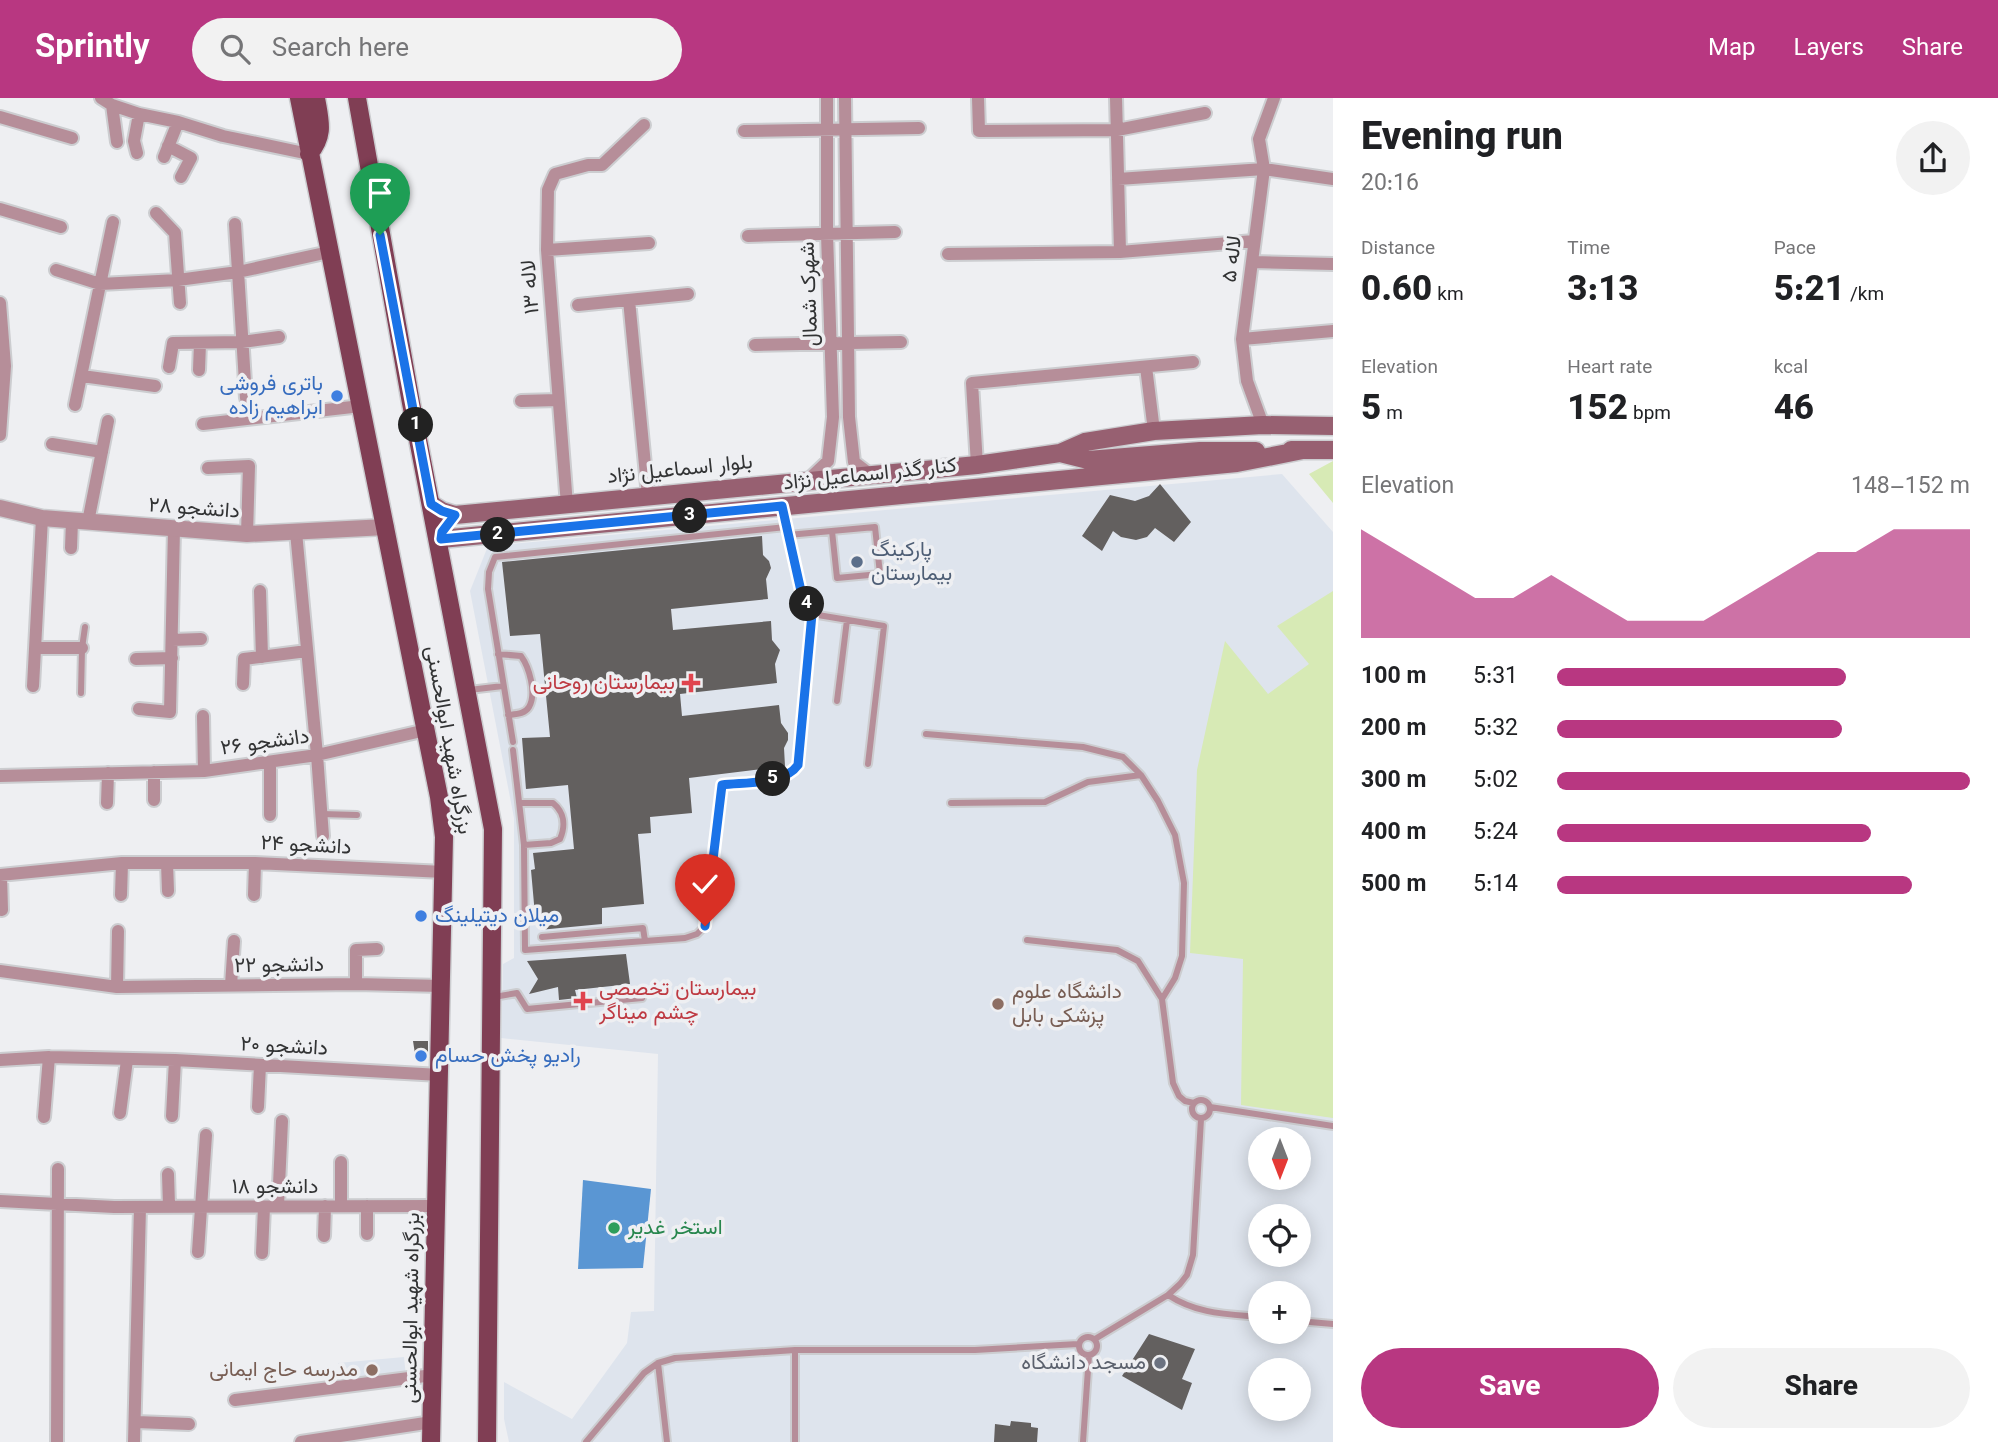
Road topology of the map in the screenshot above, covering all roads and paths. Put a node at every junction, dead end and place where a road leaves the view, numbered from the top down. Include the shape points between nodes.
1 (299, 98) edge
2 (316, 98) edge
3 (357, 98) edge
4 (827, 98) edge
5 (845, 98) edge
6 (978, 98) edge
7 (1116, 98) edge
8 (1274, 98) edge
9 (106, 101) edge
10 (1205, 113) dead end
11 (139, 114) junction
12 (0, 117) edge
13 (178, 122) junction
14 (644, 125) dead end
15 (919, 128) dead end
16 (836, 129) junction
17 (1117, 130) junction
18 (744, 131) dead end
19 (72, 138) dead end
20 (117, 142) dead end
21 (137, 153) dead end
22 (309, 154) junction
23 (1264, 169) junction
24 (181, 177) dead end
25 (1333, 179) edge
26 (1118, 180) junction
27 (0, 209) edge
28 (156, 213) dead end
29 (113, 222) dead end
30 (236, 224) dead end
31 (61, 227) dead end
32 (895, 232) dead end
33 (837, 234) junction
34 (748, 236) dead end
35 (1254, 241) junction
36 (649, 243) dead end
37 (547, 250) junction
38 (329, 251) junction
39 (1120, 252) junction
40 (948, 254) dead end
41 (1252, 262) junction
42 (1333, 264) edge
43 (56, 270) dead end
44 (238, 272) junction
45 (178, 281) junction
46 (100, 284) junction
47 (688, 294) dead end
48 (629, 300) junction
49 (0, 303) edge
50 (180, 303) dead end
51 (578, 305) dead end
52 (1333, 331) edge
53 (279, 337) dead end
54 (1242, 339) junction
55 (242, 342) junction
56 (901, 342) dead end
57 (200, 343) junction
58 (839, 344) junction
59 (755, 345) dead end
60 (1193, 362) dead end
61 (169, 367) dead end
62 (1146, 368) junction
63 (199, 370) dead end
64 (82, 376) junction
65 (155, 386) dead end
66 (246, 398) dead end
67 (558, 400) junction
68 (521, 401) dead end
69 (75, 405) dead end
70 (361, 406) junction
71 (833, 417) junction
72 (849, 417) junction
73 (108, 422) dead end
74 (203, 424) dead end
75 (1263, 425) junction
76 (1333, 426) edge
77 (1154, 431) junction
78 (0, 435) edge
79 (52, 444) dead end
80 (1303, 450) junction
81 (1333, 450) edge
82 (103, 452) junction
83 (1060, 453) junction
84 (977, 465) junction
85 (208, 468) dead end
86 (871, 475) junction
87 (808, 480) junction
88 (648, 496) junction
89 (431, 504) junction
90 (567, 505) junction
91 (782, 506) junction
92 (0, 508) edge
93 (455, 515) junction
94 (43, 518) junction
95 (80, 521) junction
96 (386, 527) junction
97 (786, 527) junction
98 (174, 529) junction
99 (832, 531) junction
100 (296, 532) junction
101 (247, 534) junction
102 (788, 535) junction
103 (441, 539) junction
104 (71, 548) dead end
105 (445, 576) junction
106 (260, 592) dead end
107 (812, 614) junction
108 (847, 620) junction
109 (85, 628) dead end
110 (201, 639) dead end
111 (172, 640) junction
112 (35, 648) junction
113 (82, 648) junction
114 (307, 651) junction
115 (498, 654) junction
116 (262, 657) junction
117 (172, 658) junction
118 (136, 659) dead end
119 (243, 684) dead end
120 (33, 686) dead end
121 (503, 686) junction
122 (467, 690) junction
123 (81, 693) dead end
124 (837, 701) dead end
125 (139, 709) dead end
126 (508, 715) junction
127 (203, 716) dead end
128 (426, 730) junction
129 (926, 734) dead end
130 (513, 742) dead end
131 (513, 750) dead end
132 (317, 755) junction
133 (270, 763) junction
134 (868, 764) dead end
135 (204, 771) junction
136 (153, 772) junction
137 (108, 773) junction
138 (1141, 775) junction
139 (0, 776) edge
140 (154, 800) dead end
141 (107, 803) dead end
142 (520, 803) junction
143 (951, 803) dead end
144 (321, 814) junction
145 (270, 815) dead end
146 (357, 815) dead end
147 (323, 836) dead end
148 (524, 845) junction
149 (122, 863) junction
150 (167, 863) junction
151 (255, 863) junction
152 (444, 872) junction
153 (1, 875) edge
154 (167, 891) dead end
155 (121, 895) dead end
156 (254, 895) dead end
157 (2, 910) dead end
158 (118, 931) dead end
159 (541, 937) dead end
160 (1027, 940) dead end
161 (234, 942) dead end
162 (645, 942) junction
163 (377, 949) dead end
164 (0, 971) edge
165 (356, 984) junction
166 (231, 985) junction
167 (442, 986) junction
168 (117, 987) junction
169 (493, 997) junction
170 (642, 998) dead end
171 (1162, 999) junction
172 (49, 1057) junction
173 (0, 1060) edge
174 (127, 1060) junction
175 (175, 1060) junction
176 (260, 1065) junction
177 (440, 1075) junction
178 (1194, 1103) junction
179 (258, 1107) dead end
180 (1210, 1107) junction
181 (120, 1113) dead end
182 (172, 1116) dead end
183 (44, 1117) dead end
184 (1201, 1119) junction
185 (282, 1121) dead end
186 (1333, 1126) edge
187 (206, 1135) dead end
188 (341, 1162) dead end
189 (58, 1169) dead end
190 (168, 1174) dead end
191 (0, 1201) edge
192 (58, 1205) junction
193 (169, 1206) junction
194 (200, 1206) junction
195 (278, 1206) junction
196 (325, 1206) junction
197 (341, 1206) junction
198 (367, 1206) junction
199 (437, 1206) junction
200 (140, 1207) junction
201 (264, 1207) junction
202 (367, 1234) dead end
203 (324, 1236) dead end
204 (198, 1252) dead end
205 (262, 1253) dead end
206 (1168, 1294) junction
207 (1248, 1316) edge
208 (1311, 1322) edge
209 (1333, 1324) edge
210 (1095, 1339) junction
211 (1079, 1345) junction
212 (795, 1350) junction
213 (1089, 1355) junction
214 (659, 1363) junction
215 (433, 1375) junction
216 (235, 1399) dead end
217 (136, 1422) junction
218 (432, 1422) junction
219 (189, 1424) dead end
220 (57, 1442) edge
221 (134, 1442) edge
222 (301, 1442) edge
223 (432, 1442) edge
224 (487, 1442) edge
225 (586, 1442) edge
226 (667, 1442) edge
227 (795, 1442) edge
228 (1083, 1442) edge

1 - 22 main road, بزرگراه شهید ابوالحسنی
2 - 22 main road via 321,130
3 - 89 main road, بزرگراه شهید ابوالحسنی
4 - 16 street, شهرک شمال
5 - 16 street, شهرک شمال
6 - 17 street via 979,131
7 - 17 street
8 - 23 street, لاله ۵ via 1259,139
9 - 11 street
9 - 20 street
10 - 17 street
11 - 13 street
11 - 21 street via 134,141
12 - 19 street
13 - 22 street
13 - 24 street via 166,152 191,158
14 - 37 street, لاله ۱۳ via 602,165 555,174 548,190
15 - 16 street
16 - 18 street
16 - 33 street, شهرک شمال
16 - 33 street, شهرک شمال
17 - 26 street
22 - 38 main road, بزرگراه شهید ابوالحسنی
23 - 25 street
23 - 26 street
23 - 35 street, لاله ۵
26 - 39 street
27 - 31 street
28 - 45 street via 175,233
29 - 46 street
30 - 44 street
32 - 33 street
33 - 34 street
33 - 58 street, شهرک شمال
33 - 58 street, شهرک شمال
35 - 39 street
35 - 41 street, لاله ۵
36 - 37 street
37 - 67 street, لاله ۱۳
38 - 44 street
38 - 70 main road, بزرگراه شهید ابوالحسنی
39 - 40 street
41 - 42 street
41 - 54 street, لاله ۵
43 - 46 street
44 - 45 street
44 - 55 street
45 - 46 street
45 - 50 street
46 - 64 street
47 - 48 street
48 - 51 street
48 - 88 street
49 - 78 street via 5,366
52 - 54 street
53 - 55 street
54 - 75 street, لاله ۵ via 1247,381
55 - 57 street
55 - 66 street
56 - 58 street
57 - 61 street via 173,343
57 - 63 street
58 - 59 street
58 - 71 street, شهرک شمال
58 - 72 street, شهرک شمال
60 - 62 street
62 - 77 street
62 - 84 street via 972,383
64 - 65 street
64 - 69 street
67 - 68 street
67 - 90 street, لاله ۱۳
70 - 74 street
70 - 96 main road, بزرگراه شهید ابوالحسنی
71 - 72 street
71 - 87 street, شهرک شمال via 828,461
72 - 86 street, شهرک شمال via 854,462
73 - 82 street
75 - 76 main road, بلوار اسماعیل نژاد
75 - 77 main road, بلوار اسماعیل نژاد
77 - 83 main road, بلوار اسماعیل نژاد via 1085,442
79 - 82 street
80 - 81 main road
80 - 83 main road, بلوار اسماعیل نژاد via 1200,451 1088,460
80 - 91 main road, کنار گذر اسماعیل نژاد via 1237,463
82 - 95 street
83 - 84 main road, بلوار اسماعیل نژاد
84 - 86 main road, بلوار اسماعیل نژاد
85 - 101 street via 249,466
86 - 87 main road, بلوار اسماعیل نژاد
87 - 88 main road, بلوار اسماعیل نژاد
88 - 90 main road, بلوار اسماعیل نژاد
89 - 93 main road
89 - 105 main road, بزرگراه شهید ابوالحسنی
90 - 93 main road, بلوار اسماعیل نژاد
91 - 97 lane
91 - 103 main road, کنار گذر اسماعیل نژاد
92 - 94 street, دانشجو ۲۸
93 - 103 main road
94 - 95 street, دانشجو ۲۸
94 - 112 street
95 - 98 street, دانشجو ۲۸
95 - 104 street
96 - 100 street, دانشجو ۲۸
96 - 128 main road, بزرگراه شهید ابوالحسنی
97 - 102 lane
97 - 115 lane via 495,557 488,589
98 - 101 street, دانشجو ۲۸
98 - 111 street
99 - 99 lane via 875,527 880,574 837,578
99 - 102 lane
100 - 101 street, دانشجو ۲۸
100 - 114 street
102 - 107 lane via 801,591
103 - 105 main road
105 - 122 main road, بزرگراه شهید ابوالحسنی
106 - 116 street
107 - 108 lane
107 - 162 lane via 798,765 782,777 722,785 705,926 685,939
108 - 124 lane
108 - 134 lane via 884,626
109 - 113 lane
110 - 111 street
111 - 117 street
112 - 113 street
112 - 120 street
113 - 123 lane
114 - 116 street
114 - 132 street
115 - 121 lane
115 - 126 lane via 521,656 530,679 529,707 521,714
116 - 119 street via 244,659
117 - 118 street
117 - 125 street via 170,712
121 - 122 lane
121 - 126 lane
122 - 169 main road, بزرگراه شهید ابوالحسنی via 493,829
126 - 130 lane
127 - 135 street
128 - 132 street, دانشجو ۲۶
128 - 152 main road, بزرگراه شهید ابوالحسنی via 442,820
129 - 138 lane via 1083,747 1123,757
131 - 142 lane
132 - 133 street, دانشجو ۲۶
132 - 144 street
133 - 135 street, دانشجو ۲۶
133 - 145 street
135 - 136 street, دانشجو ۲۶
136 - 137 street, دانشجو ۲۶
136 - 140 street
137 - 139 street, دانشجو ۲۶
137 - 141 street
138 - 143 lane via 1088,782 1045,802
138 - 171 lane via 1175,835 1184,883 1182,957
142 - 148 lane
142 - 148 lane via 554,803 564,822 560,839
144 - 146 lane
144 - 147 street
148 - 162 lane via 525,950
149 - 150 street, دانشجو ۲۴
149 - 153 street, دانشجو ۲۴
149 - 155 street
150 - 151 street, دانشجو ۲۴
150 - 154 street
151 - 152 street, دانشجو ۲۴
151 - 156 street
152 - 167 main road, بزرگراه شهید ابوالحسنی
153 - 157 street
158 - 168 street
159 - 162 lane via 643,928
160 - 171 lane via 1117,950 1138,961
161 - 166 street
163 - 165 street via 356,950
164 - 168 street, دانشجو ۲۲
165 - 166 street, دانشجو ۲۲
165 - 167 street, دانشجو ۲۲
166 - 168 street, دانشجو ۲۲
167 - 177 main road, بزرگراه شهید ابوالحسنی
169 - 170 lane via 517,993 527,1009
169 - 224 main road, بزرگراه شهید ابوالحسنی
171 - 178 lane via 1173,1083 1179,1096
172 - 173 street, دانشجو ۲۰
172 - 174 street, دانشجو ۲۰
172 - 183 street
174 - 175 street, دانشجو ۲۰
174 - 181 street
175 - 176 street, دانشجو ۲۰
175 - 182 street
176 - 177 street, دانشجو ۲۰
176 - 179 street
177 - 199 main road, بزرگراه شهید ابوالحسنی
178 - 180 lane via 1205,1101
178 - 184 lane via 1192,1111
180 - 184 lane via 1209,1115
180 - 186 lane
184 - 206 lane via 1193,1255 1187,1275
185 - 195 street
187 - 194 street
188 - 197 street
189 - 192 street
190 - 193 street
191 - 192 street, دانشجو ۱۸
192 - 200 street, دانشجو ۱۸
192 - 220 street
193 - 194 street, دانشجو ۱۸
193 - 200 street, دانشجو ۱۸
194 - 201 street, دانشجو ۱۸
194 - 204 street
195 - 196 street, دانشجو ۱۸
195 - 201 street, دانشجو ۱۸
196 - 197 street, دانشجو ۱۸
196 - 203 street
197 - 198 street, دانشجو ۱۸
198 - 199 street, دانشجو ۱۸
198 - 202 street
199 - 215 main road, بزرگراه شهید ابوالحسنی
200 - 217 street
201 - 205 street
206 - 207 lane via 1206,1312
206 - 210 lane
208 - 209 lane
210 - 211 lane via 1083,1338
210 - 213 lane via 1096,1351
211 - 212 lane
211 - 213 lane via 1081,1352
212 - 214 lane
212 - 227 lane
213 - 228 lane
214 - 225 lane via 644,1373
214 - 226 lane
215 - 216 street
215 - 218 main road, بزرگراه شهید ابوالحسنی
217 - 219 street
217 - 221 street
218 - 222 street
218 - 223 main road, بزرگراه شهید ابوالحسنی

